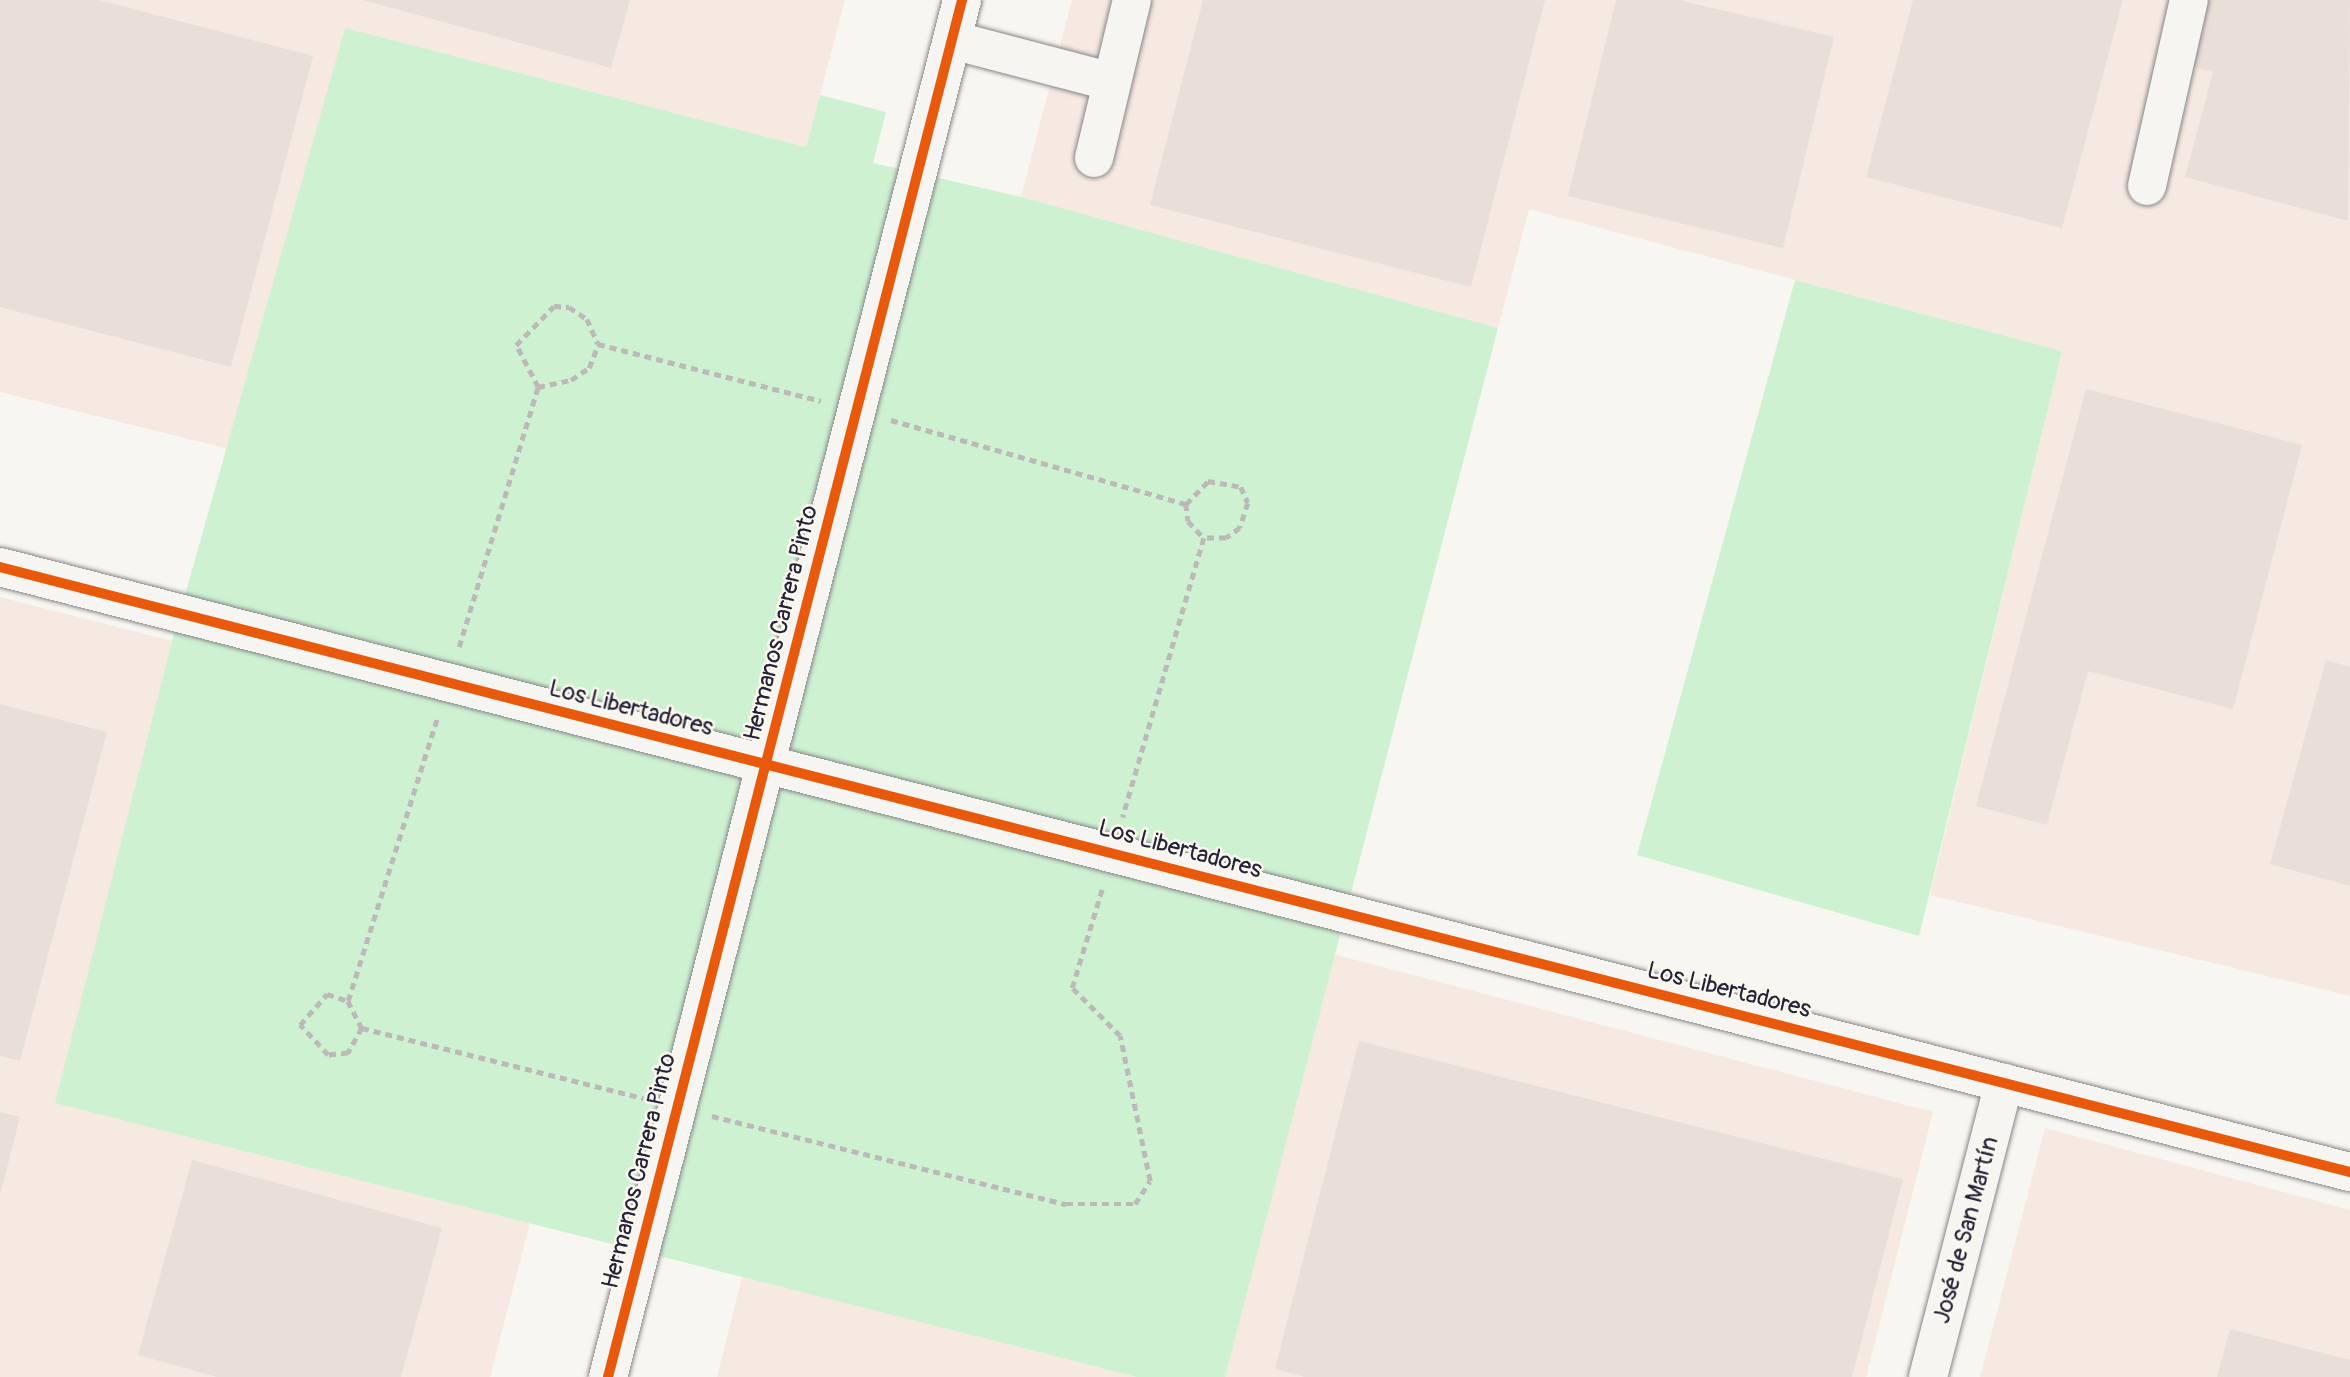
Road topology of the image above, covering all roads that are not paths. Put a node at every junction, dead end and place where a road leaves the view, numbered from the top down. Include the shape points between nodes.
1 (962, 0) edge
2 (1132, 0) edge
3 (2189, 0) edge
4 (952, 40) junction
5 (1112, 82) junction
6 (1094, 158) dead end
7 (2147, 186) dead end
8 (0, 567) edge
9 (767, 764) junction
10 (2004, 1083) junction
11 (2350, 1172) edge
12 (608, 1377) edge
13 (1928, 1377) edge

1 - 4 street, Hermanos Carrera Pinto
2 - 5 street
3 - 7 street
4 - 5 street
4 - 9 street, Hermanos Carrera Pinto
5 - 6 street
8 - 9 street, Los Libertadores
9 - 10 street, Los Libertadores
9 - 12 street, Hermanos Carrera Pinto
10 - 11 street, Los Libertadores
10 - 13 street, José de San Martín

